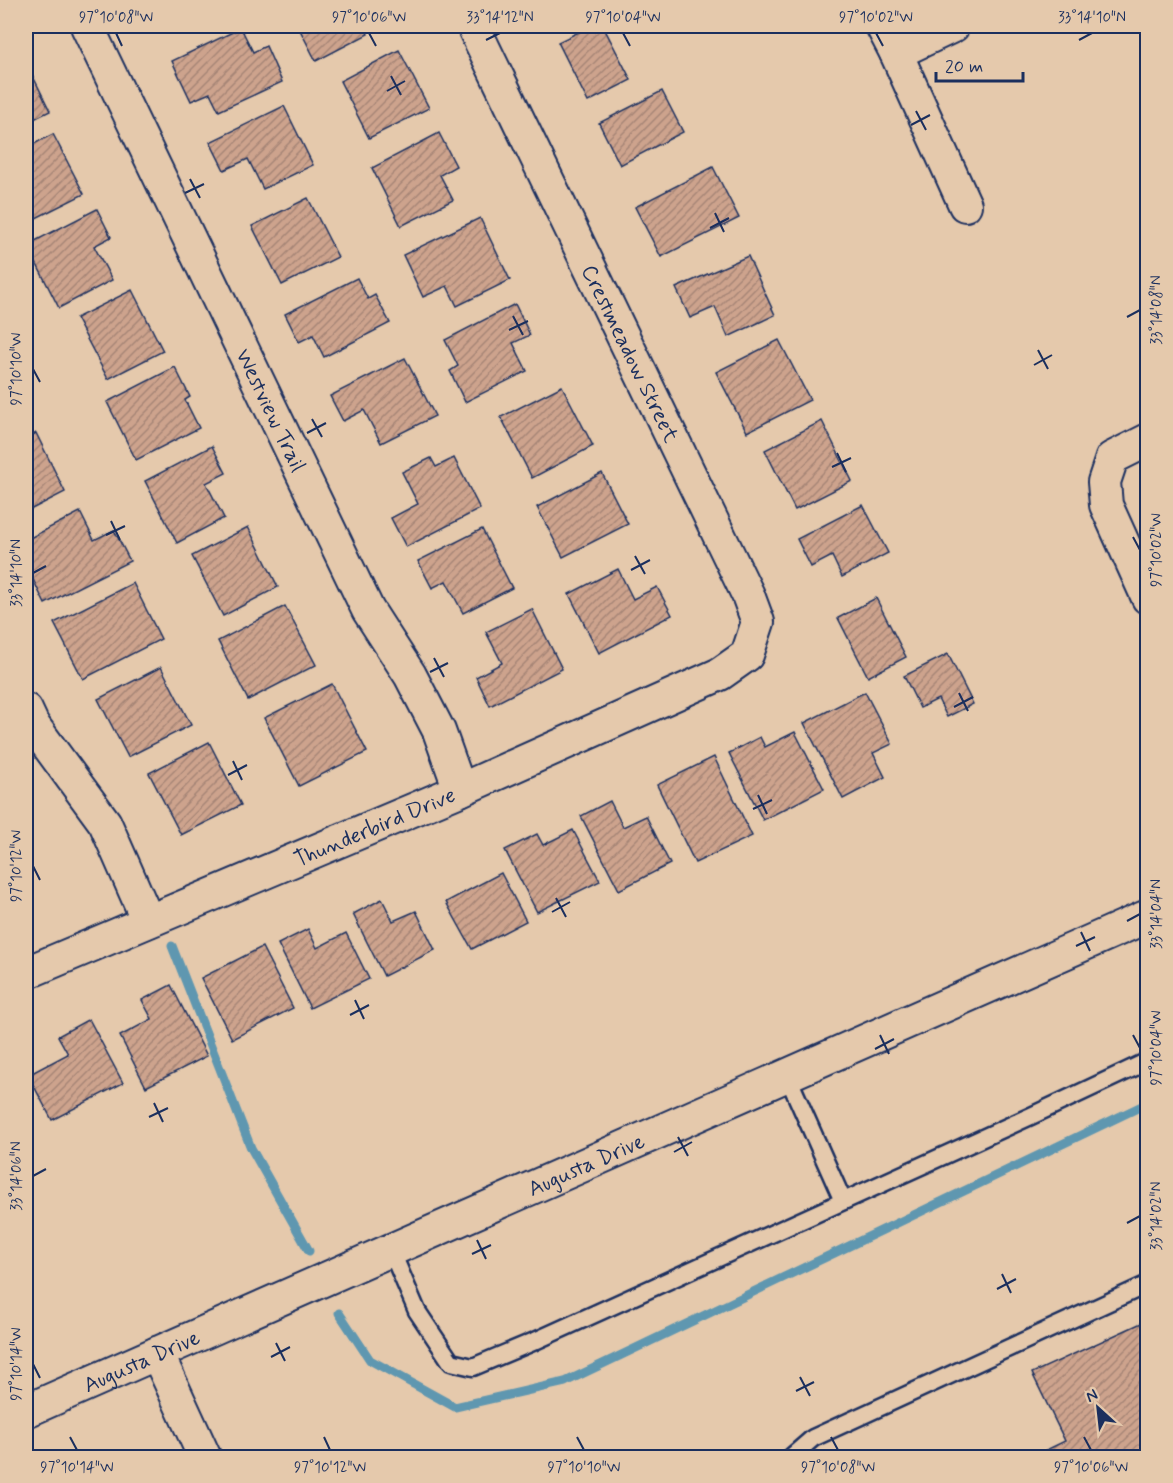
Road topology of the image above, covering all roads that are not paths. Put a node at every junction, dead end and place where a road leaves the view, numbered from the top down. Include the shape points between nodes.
1 (87, 26) edge
2 (473, 26) edge
3 (882, 26) edge
4 (953, 26) edge
5 (896, 53) junction
6 (965, 205) dead end
7 (1148, 440) edge
8 (1148, 598) edge
9 (720, 674) joint
10 (26, 710) edge
11 (460, 790) junction
12 (1148, 916) edge
13 (148, 921) junction
14 (26, 973) edge
15 (1148, 1061) edge
16 (787, 1075) junction
17 (843, 1201) junction
18 (391, 1250) junction
19 (1148, 1284) edge
20 (157, 1353) junction
21 (26, 1411) edge
22 (205, 1458) edge
23 (790, 1458) edge

1 - 11 street, Westview Trail via 368,610 410,675 439,731
2 - 9 street, Crestmeadow Street via 748,595 758,622 747,655
3 - 5 street
4 - 5 street
5 - 6 street
7 - 8 street via 1112,458 1104,482 1106,506
9 - 11 street, Thunderbird Drive
10 - 13 street via 105,823
11 - 13 street, Thunderbird Drive
12 - 16 street, Augusta Drive
13 - 14 street, Thunderbird Drive
15 - 17 lane
16 - 17 lane
16 - 18 street, Augusta Drive
17 - 18 lane via 473,1367 451,1362 417,1311
18 - 20 street, Augusta Drive
19 - 23 lane via 813,1438
20 - 21 street, Augusta Drive
20 - 22 street

